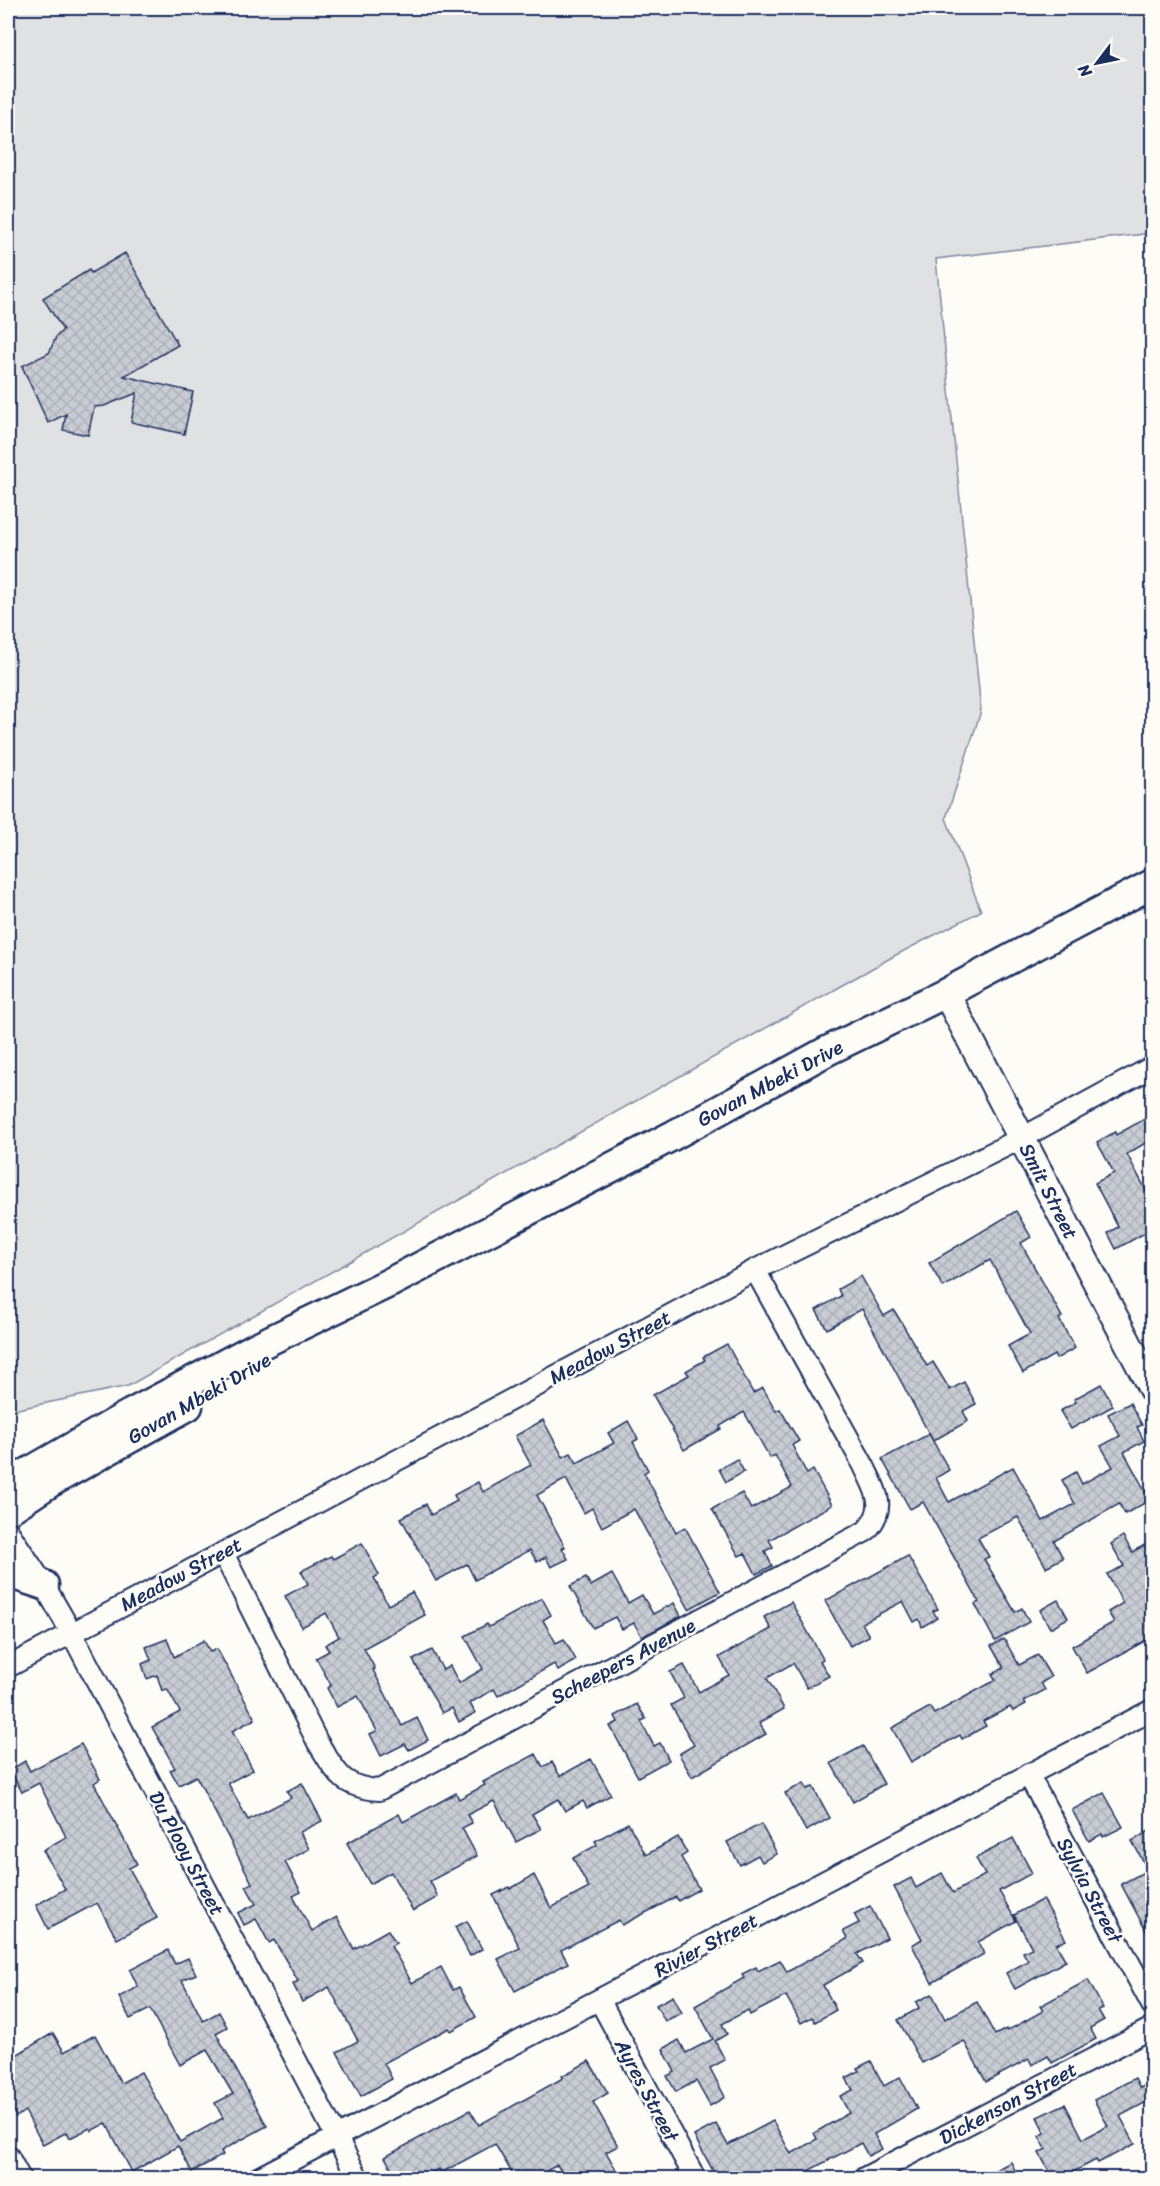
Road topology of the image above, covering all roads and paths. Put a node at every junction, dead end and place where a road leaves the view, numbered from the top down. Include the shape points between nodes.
1 (1152, 884) edge
2 (946, 993) junction
3 (1152, 1067) edge
4 (1022, 1138) junction
5 (755, 1270) junction
6 (389, 1283) junction
7 (1152, 1389) edge
8 (8, 1484) edge
9 (8, 1510) edge
10 (8, 1531) edge
11 (223, 1553) junction
12 (8, 1573) edge
13 (44, 1585) junction
14 (71, 1632) junction
15 (8, 1666) edge
16 (1152, 1710) edge
17 (1028, 1774) junction
18 (600, 2001) junction
19 (1152, 2005) edge
20 (1152, 2028) edge
21 (337, 2137) junction
22 (8, 2156) edge
23 (20, 2178) edge
24 (258, 2178) edge
25 (358, 2178) edge
26 (695, 2178) edge
27 (864, 2178) edge

1 - 2 main road, Govan Mbeki Drive
2 - 4 street, Smit Street
2 - 6 main road, Govan Mbeki Drive via 827,1051
3 - 4 street, Meadow Street
4 - 5 street, Meadow Street
4 - 7 street, Smit Street
5 - 11 street, Meadow Street
5 - 11 street, Scheepers Avenue via 864,1466 876,1491 879,1510 866,1531 780,1579 379,1790 351,1785 330,1762
6 - 8 main road, Govan Mbeki Drive via 256,1347
6 - 9 main road, Govan Mbeki Drive via 336,1321
10 - 13 street, Du Plooy Street
11 - 14 street, Meadow Street
12 - 13 main road
13 - 14 street, Du Plooy Street
14 - 15 street, Meadow Street
14 - 21 street, Du Plooy Street
16 - 17 street, Rivier Street
17 - 18 street, Rivier Street
17 - 19 street, Sylvia Street
18 - 21 street, Rivier Street
18 - 26 street, Ayres Street
20 - 27 street, Dickenson Street
21 - 24 street, Rivier Street
21 - 25 street, Du Plooy Street
22 - 23 street

